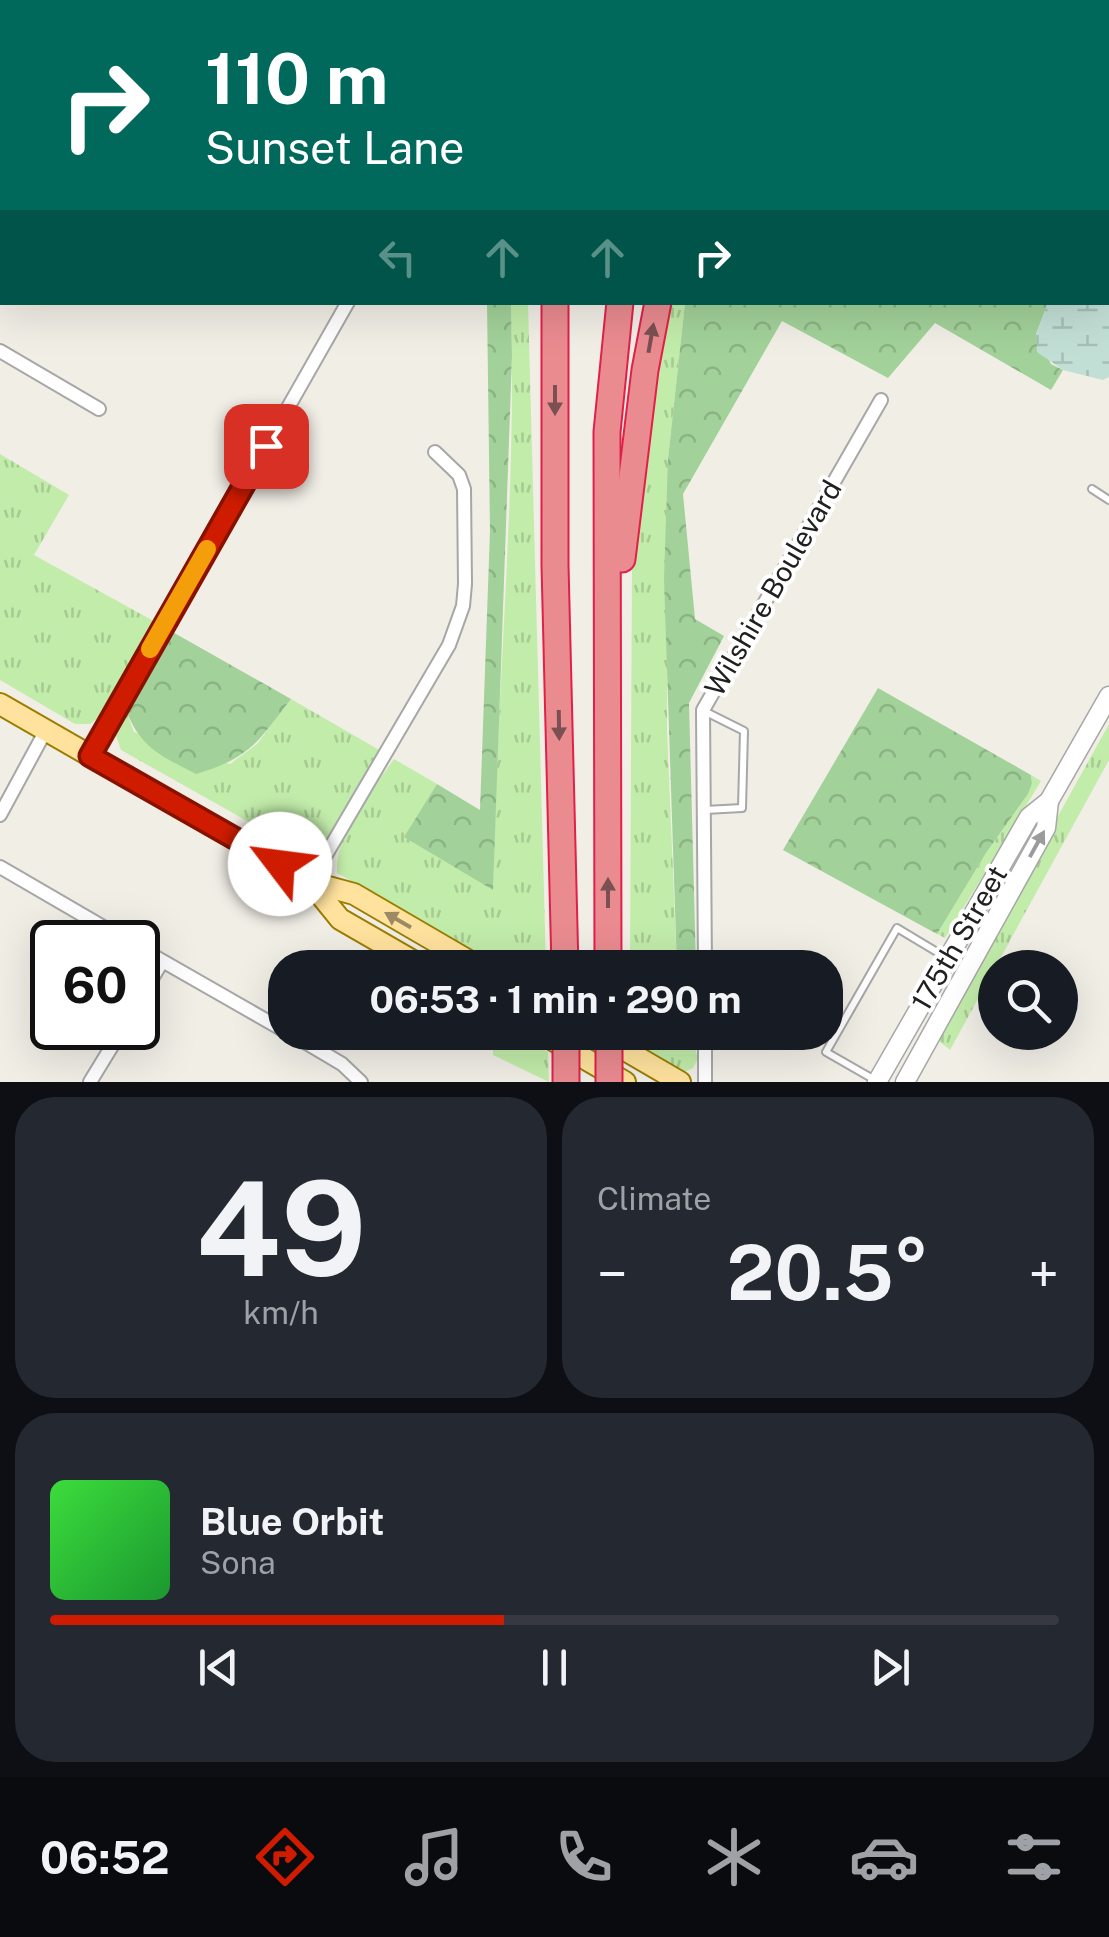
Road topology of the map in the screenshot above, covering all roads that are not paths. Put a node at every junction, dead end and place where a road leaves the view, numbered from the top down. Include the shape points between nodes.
1 (346, 305) edge
2 (556, 305) edge
3 (620, 305) edge
4 (658, 305) edge
5 (0, 352) edge
6 (882, 400) dead end
7 (98, 409) dead end
8 (436, 452) dead end
9 (1092, 488) dead end
10 (1109, 500) edge
11 (1109, 696) edge
12 (0, 704) edge
13 (703, 710) junction
14 (46, 730) junction
15 (90, 756) junction
16 (1049, 801) junction
17 (705, 810) junction
18 (0, 815) edge
19 (608, 818) junction
20 (0, 866) edge
21 (310, 882) junction
22 (92, 920) edge
23 (394, 950) edge
24 (450, 950) edge
25 (565, 950) edge
26 (608, 950) edge
27 (705, 950) edge
28 (948, 958) junction
29 (162, 962) joint
30 (160, 965) edge
31 (268, 1021) edge
32 (110, 1050) edge
33 (318, 1050) edge
34 (566, 1050) edge
35 (569, 1050) edge
36 (609, 1050) edge
37 (625, 1050) edge
38 (705, 1050) edge
39 (90, 1082) edge
40 (362, 1082) edge
41 (566, 1082) edge
42 (610, 1082) edge
43 (625, 1082) edge
44 (680, 1082) edge
45 (705, 1082) edge
46 (877, 1082) edge
47 (905, 1082) edge

1 - 15 street
2 -> 25 highway
3 - 19 highway via 607,432
19 -> 4 highway via 622,553
5 - 7 street
6 - 13 street, Wilshire Boulevard
8 - 21 street via 460,475 464,489 465,584 457,626
9 - 10 lane
11 - 16 street, 175th Street
12 - 14 main road
13 - 17 street, Wilshire Boulevard
13 - 17 lane via 744,730 742,808
14 - 15 main road
14 - 18 street
15 - 21 main road
16 - 28 street, 175th Street via 1029,816
47 -> 16 street, 175th Street via 1046,828
17 - 27 street, Wilshire Boulevard
26 -> 19 highway
20 - 22 street
21 - 23 main road via 340,919
24 -> 21 main road via 354,894
28 - 46 street, 175th Street
28 - 46 lane via 897,928 826,1052
29 - 30 street
29 - 31 street
32 - 39 street
33 - 40 street
34 - 41 highway, bridge
35 - 43 main road
36 - 42 highway, bridge
37 - 44 main road
38 - 45 street

